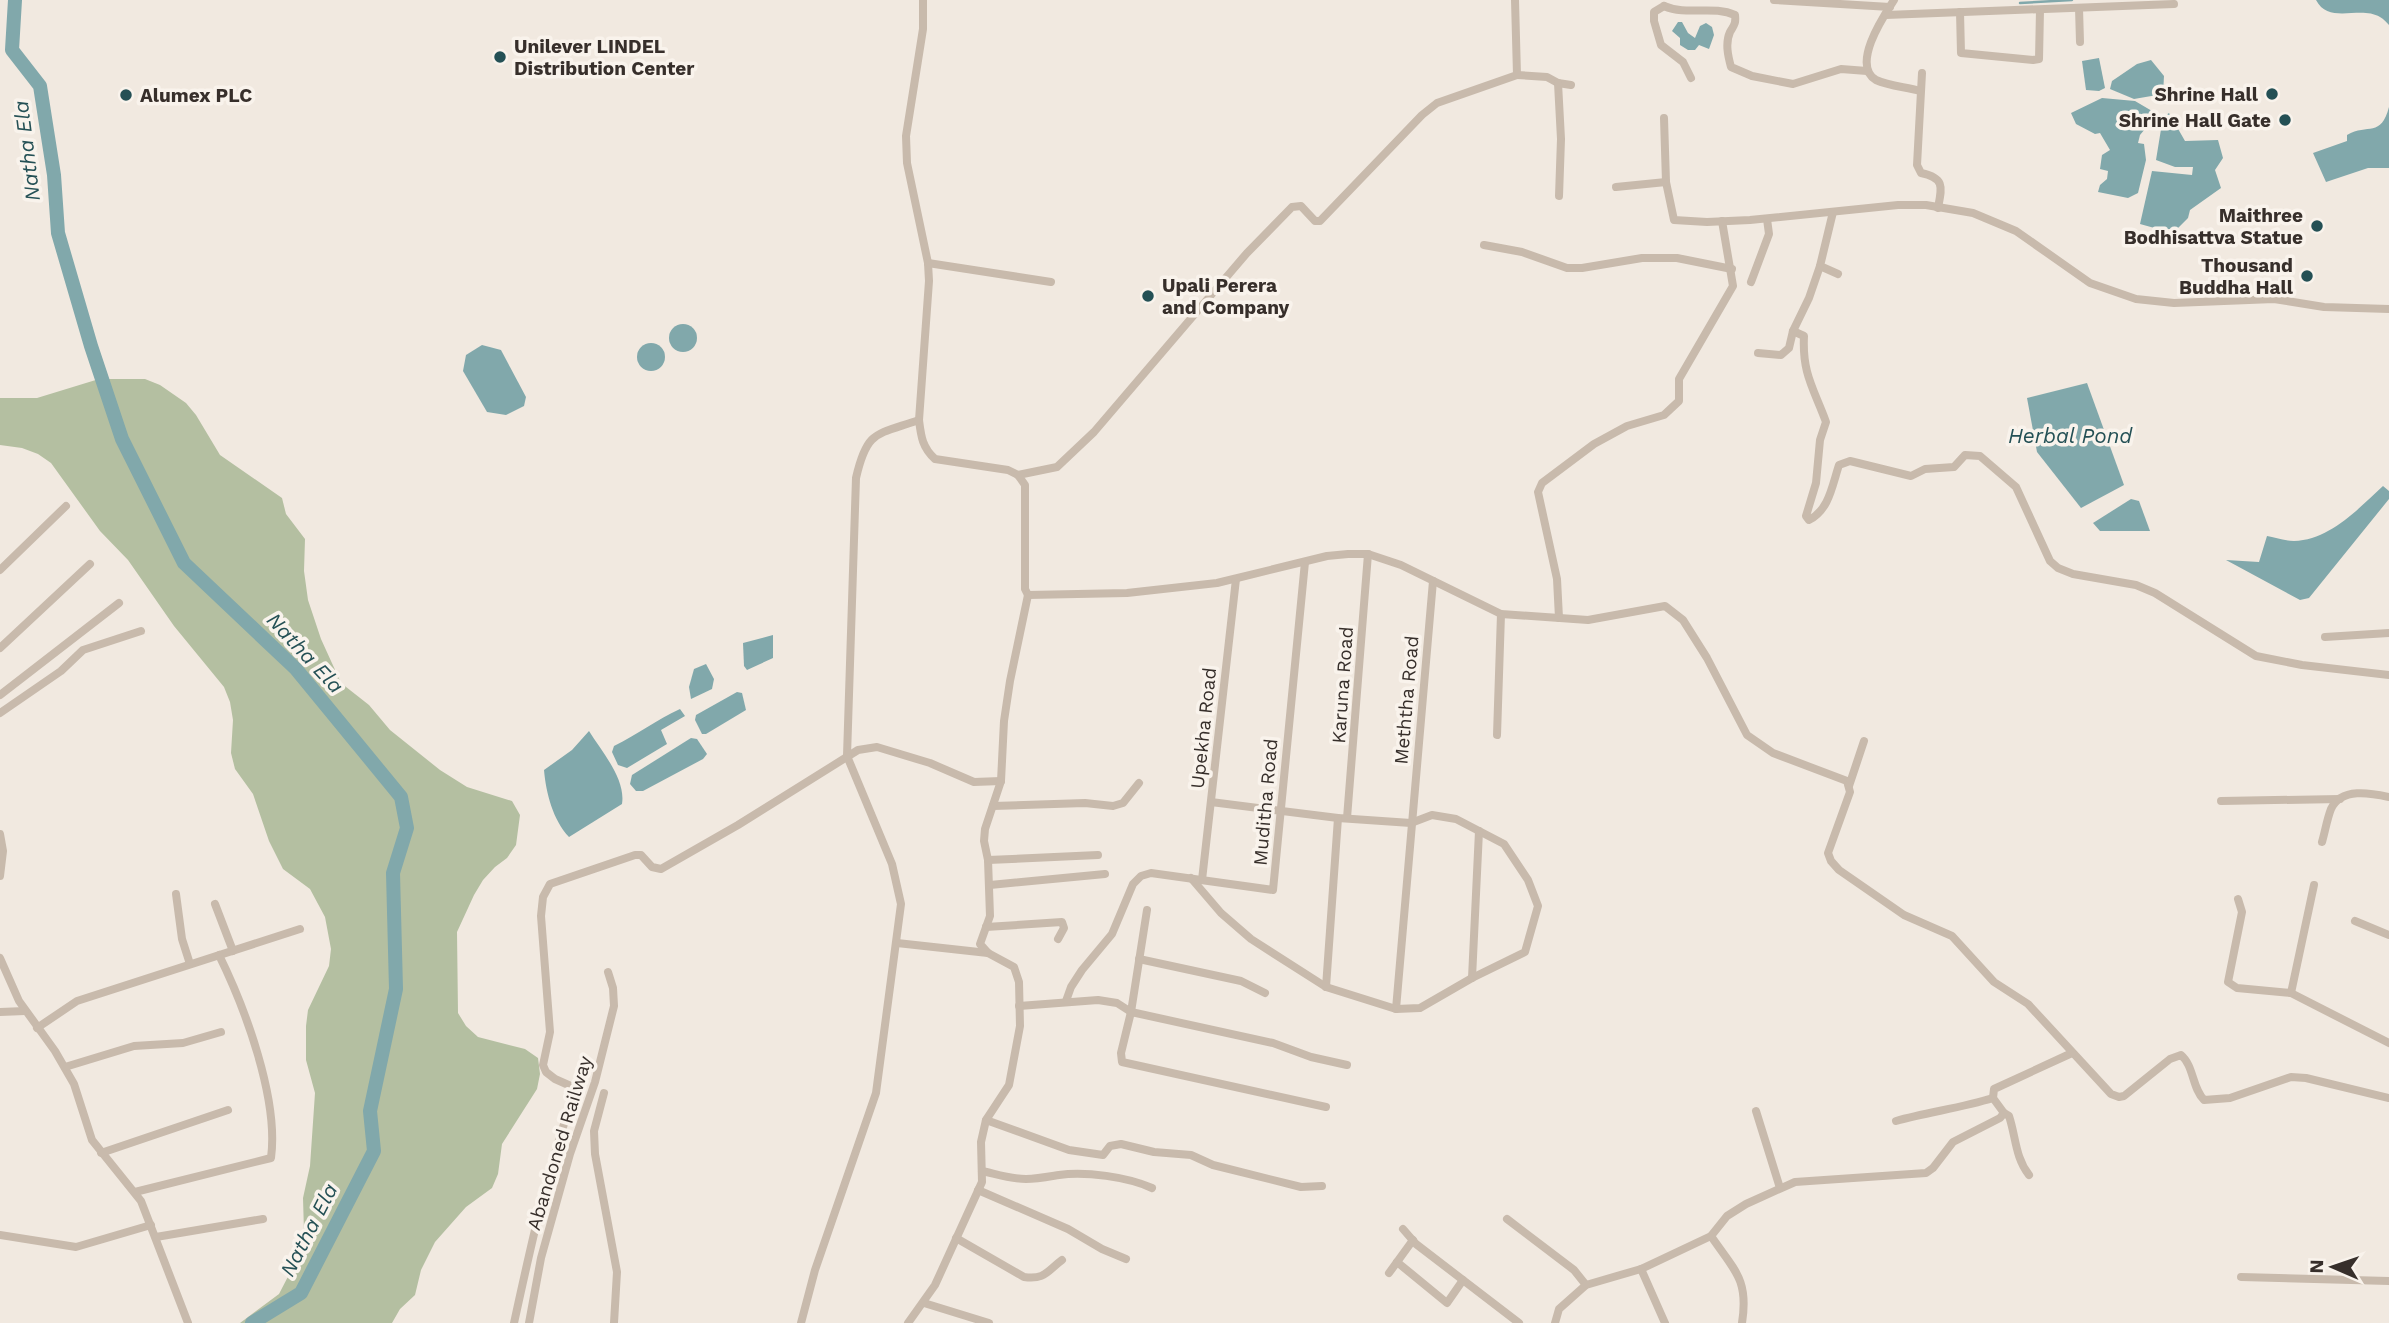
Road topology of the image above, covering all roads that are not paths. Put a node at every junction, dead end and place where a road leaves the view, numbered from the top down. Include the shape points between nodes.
1 (923, 0) edge
2 (1514, 0) edge
3 (1773, 0) edge
4 (1664, 3) edge
5 (2174, 4) dead end
6 (1890, 7) edge
7 (2079, 8) junction
8 (2040, 10) junction
9 (1960, 12) junction
10 (2080, 42) dead end
11 (1867, 71) junction
12 (1922, 73) dead end
13 (1517, 75) junction
14 (1691, 78) dead end
15 (1558, 83) junction
16 (1571, 85) dead end
17 (1920, 91) junction
18 (1664, 118) dead end
19 (1666, 182) junction
20 (1616, 187) dead end
21 (1559, 196) dead end
22 (1938, 208) junction
23 (1833, 212) junction
24 (1767, 219) junction
25 (1722, 221) junction
26 (1483, 245) dead end
27 (928, 263) junction
28 (1820, 266) junction
29 (1732, 269) junction
30 (1838, 274) dead end
31 (1051, 282) dead end
32 (1751, 282) dead end
33 (2389, 309) edge
34 (1793, 331) junction
35 (1758, 353) dead end
36 (919, 420) junction
37 (1018, 475) junction
38 (66, 506) dead end
39 (1368, 554) junction
40 (1305, 562) junction
41 (90, 564) dead end
42 (0, 570) edge
43 (1236, 579) junction
44 (1433, 580) junction
45 (1028, 595) junction
46 (119, 603) dead end
47 (1501, 614) junction
48 (1559, 618) junction
49 (141, 631) dead end
50 (2389, 633) edge
51 (2325, 637) dead end
52 (0, 648) edge
53 (2389, 675) edge
54 (0, 695) edge
55 (0, 713) edge
56 (1497, 735) dead end
57 (1864, 741) dead end
58 (847, 756) junction
59 (1001, 781) junction
60 (1139, 783) dead end
61 (1850, 786) junction
62 (2389, 797) edge
63 (2340, 799) junction
64 (2221, 801) dead end
65 (1211, 802) junction
66 (993, 806) junction
67 (1279, 812) junction
68 (1343, 818) junction
69 (1410, 823) junction
70 (1479, 831) junction
71 (0, 834) edge
72 (2322, 842) dead end
73 (1098, 855) dead end
74 (988, 860) junction
75 (1105, 874) dead end
76 (0, 876) edge
77 (1191, 878) junction
78 (1202, 880) junction
79 (990, 885) junction
80 (2314, 885) dead end
81 (176, 894) dead end
82 (2238, 899) dead end
83 (215, 904) dead end
84 (1147, 910) dead end
85 (2355, 921) dead end
86 (986, 927) junction
87 (300, 929) dead end
88 (2389, 935) edge
89 (1058, 939) dead end
90 (897, 943) junction
91 (233, 951) junction
92 (988, 953) junction
93 (219, 955) junction
94 (0, 958) edge
95 (1139, 960) junction
96 (190, 964) junction
97 (608, 972) dead end
98 (1472, 978) junction
99 (1326, 988) junction
100 (1265, 993) dead end
101 (2291, 993) junction
102 (1066, 1000) junction
103 (1019, 1006) junction
104 (1396, 1009) junction
105 (25, 1011) junction
106 (0, 1012) edge
107 (1131, 1012) junction
108 (37, 1028) junction
109 (221, 1032) dead end
110 (2389, 1043) edge
111 (2072, 1053) junction
112 (1347, 1065) dead end
113 (65, 1067) junction
114 (604, 1093) dead end
115 (1993, 1098) junction
116 (2389, 1098) edge
117 (1326, 1107) dead end
118 (229, 1110) dead end
119 (1756, 1111) dead end
120 (2004, 1113) junction
121 (986, 1120) junction
122 (1896, 1121) dead end
123 (101, 1153) junction
124 (982, 1171) junction
125 (2029, 1175) dead end
126 (1322, 1186) dead end
127 (1152, 1188) dead end
128 (1780, 1188) junction
129 (978, 1190) junction
130 (135, 1192) junction
131 (263, 1219) dead end
132 (1507, 1219) dead end
133 (152, 1225) junction
134 (1403, 1229) dead end
135 (0, 1235) edge
136 (1711, 1236) junction
137 (156, 1237) junction
138 (956, 1238) junction
139 (1413, 1240) junction
140 (1126, 1259) dead end
141 (1062, 1260) dead end
142 (1397, 1262) junction
143 (1641, 1269) junction
144 (1389, 1273) dead end
145 (2241, 1277) dead end
146 (1464, 1280) junction
147 (2389, 1280) edge
148 (1586, 1285) junction
149 (924, 1303) junction
150 (188, 1323) edge
151 (514, 1323) edge
152 (529, 1323) edge
153 (614, 1323) edge
154 (801, 1323) edge
155 (908, 1323) edge
156 (989, 1323) edge
157 (1520, 1323) edge
158 (1555, 1323) edge
159 (1665, 1323) edge
160 (1742, 1323) edge

1 - 27 street via 923,29 905,136
2 - 13 street
3 - 6 street
4 - 11 street via 1675,10 1735,15 1727,51 1731,67 1752,76 1793,84 1841,69
4 - 14 street via 1654,12 1661,45 1683,62
5 - 7 street
6 - 9 street
6 - 11 street via 1868,49
7 - 8 street
7 - 10 street
8 - 9 street
8 - 9 street via 2039,59 2033,60 1961,52
11 - 17 street via 1884,83
12 - 17 street
13 - 15 street via 1547,77
13 - 37 street via 1437,103 1320,221 1315,222 1301,206 1292,207 1094,432 1057,467
15 - 16 street
15 - 21 street
17 - 22 street via 1917,165 1922,173 1939,181
18 - 19 street
19 - 20 street
19 - 25 street via 1674,219
22 - 23 street via 1898,205
22 - 33 street via 1973,213 2016,231 2090,283 2136,299 2175,303 2274,299 2324,307
23 - 24 street
23 - 28 street
24 - 25 street
24 - 32 street via 1769,234
25 - 29 street
26 - 29 street via 1567,268 1676,258
27 - 31 street
27 - 36 street
28 - 30 street
28 - 34 street
29 - 48 street via 1733,286 1679,379 1679,401 1664,415 1627,426 1594,444 1542,483 1538,492 1557,579
34 - 35 street via 1782,355
34 - 53 street via 1804,336 1808,384 1826,422 1806,516 1809,520 1819,515 1827,501 1839,465 1850,461 1910,476 1925,469 1954,467 1965,455 1980,456 2016,488 2057,568 2155,593 2256,656
36 - 37 street via 921,440 935,459
36 - 58 street via 875,435 862,452 856,478
37 - 45 street via 1025,485
38 - 42 street
39 - 40 street
39 - 44 street
39 - 68 street, Karuna Road
40 - 43 street
40 - 67 street, Muditha Road
41 - 52 street
43 - 45 street via 1127,593
43 - 65 street, Upekha Road
44 - 47 street
44 - 69 street, Meththa Road
45 - 59 street via 1010,681
46 - 54 street
47 - 48 street
47 - 56 street
48 - 61 street via 1597,619 1665,607 1682,620 1701,649 1747,735 1773,753
49 - 55 street via 83,650
50 - 51 street
57 - 61 street
58 - 59 street via 877,747 974,782
58 - 90 street via 892,864 901,904
58 - 151 street via 661,869 635,855 545,889 541,916 550,1032 543,1065 546,1072 575,1091 536,1224
59 - 66 street
60 - 66 street via 1123,803 1113,806
61 - 111 street via 1828,853 1839,870 1904,915 1952,936 1994,982 2028,1004
62 - 63 street via 2371,793
63 - 64 street
63 - 72 street via 2332,807
65 - 67 street
65 - 78 street, Upekha Road
66 - 74 street via 985,829
67 - 68 street
67 - 78 street, Muditha Road via 1273,890
68 - 69 street
68 - 99 street, Karuna Road
69 - 70 street via 1432,815 1457,819
69 - 104 street, Meththa Road
70 - 98 street
70 - 98 street via 1504,844 1528,880 1538,906 1525,952
71 - 76 street
73 - 74 street
74 - 79 street
75 - 79 street
77 - 78 street, Muditha Road
77 - 99 street via 1251,939
77 - 102 street, Muditha Road via 1152,873 1133,884 1112,934 1082,970
79 - 86 street
80 - 101 street
81 - 96 street
82 - 101 street via 2242,912 2228,982 2237,988
83 - 91 street
84 - 95 street
85 - 88 street
86 - 89 street via 1062,922
86 - 92 street via 980,944
87 - 91 street
90 - 92 street
90 - 154 street via 877,1093
91 - 93 street
92 - 103 street via 1014,967
93 - 96 street
93 - 130 street via 262,1068 271,1158
94 - 105 street
95 - 100 street via 1217,974
95 - 107 street
96 - 108 street via 77,1001
97 - 152 street, Abandoned Railway via 614,1006 541,1258
98 - 104 street via 1420,1009
99 - 104 street
101 - 110 street
102 - 103 street
102 - 107 street via 1117,1003
103 - 121 street via 1020,1026 1009,1085
105 - 106 street
105 - 108 street
107 - 112 street via 1273,1043
107 - 117 street via 1122,1062
108 - 113 street
109 - 113 street via 183,1043 134,1046
111 - 115 street via 1994,1089
111 - 116 street via 2104,1089 2119,1097 2180,1055 2204,1100 2230,1098 2291,1077
113 - 123 street
114 - 153 street via 594,1131 595,1154 617,1272
115 - 120 street
115 - 122 street
118 - 123 street
119 - 128 street
120 - 125 street via 2009,1116 2016,1151
120 - 128 street via 1953,1142 1926,1173 1795,1182
121 - 124 street
121 - 126 street via 1069,1150 1103,1155 1110,1146 1121,1143 1191,1156 1301,1187
123 - 130 street
124 - 127 street via 1022,1179 1059,1175 1115,1178
124 - 129 street
128 - 136 street via 1727,1216
129 - 138 street
129 - 140 street
130 - 133 street
131 - 137 street
132 - 148 street via 1574,1270
133 - 135 street via 76,1247
133 - 137 street
134 - 139 street
136 - 143 street
136 - 160 street via 1744,1288
137 - 150 street
138 - 141 street via 1024,1277 1043,1276
138 - 149 street
139 - 142 street
139 - 146 street
142 - 144 street
142 - 146 street via 1447,1303
143 - 148 street
143 - 159 street
145 - 147 street
146 - 157 street
148 - 158 street via 1559,1309
149 - 155 street
149 - 156 street

